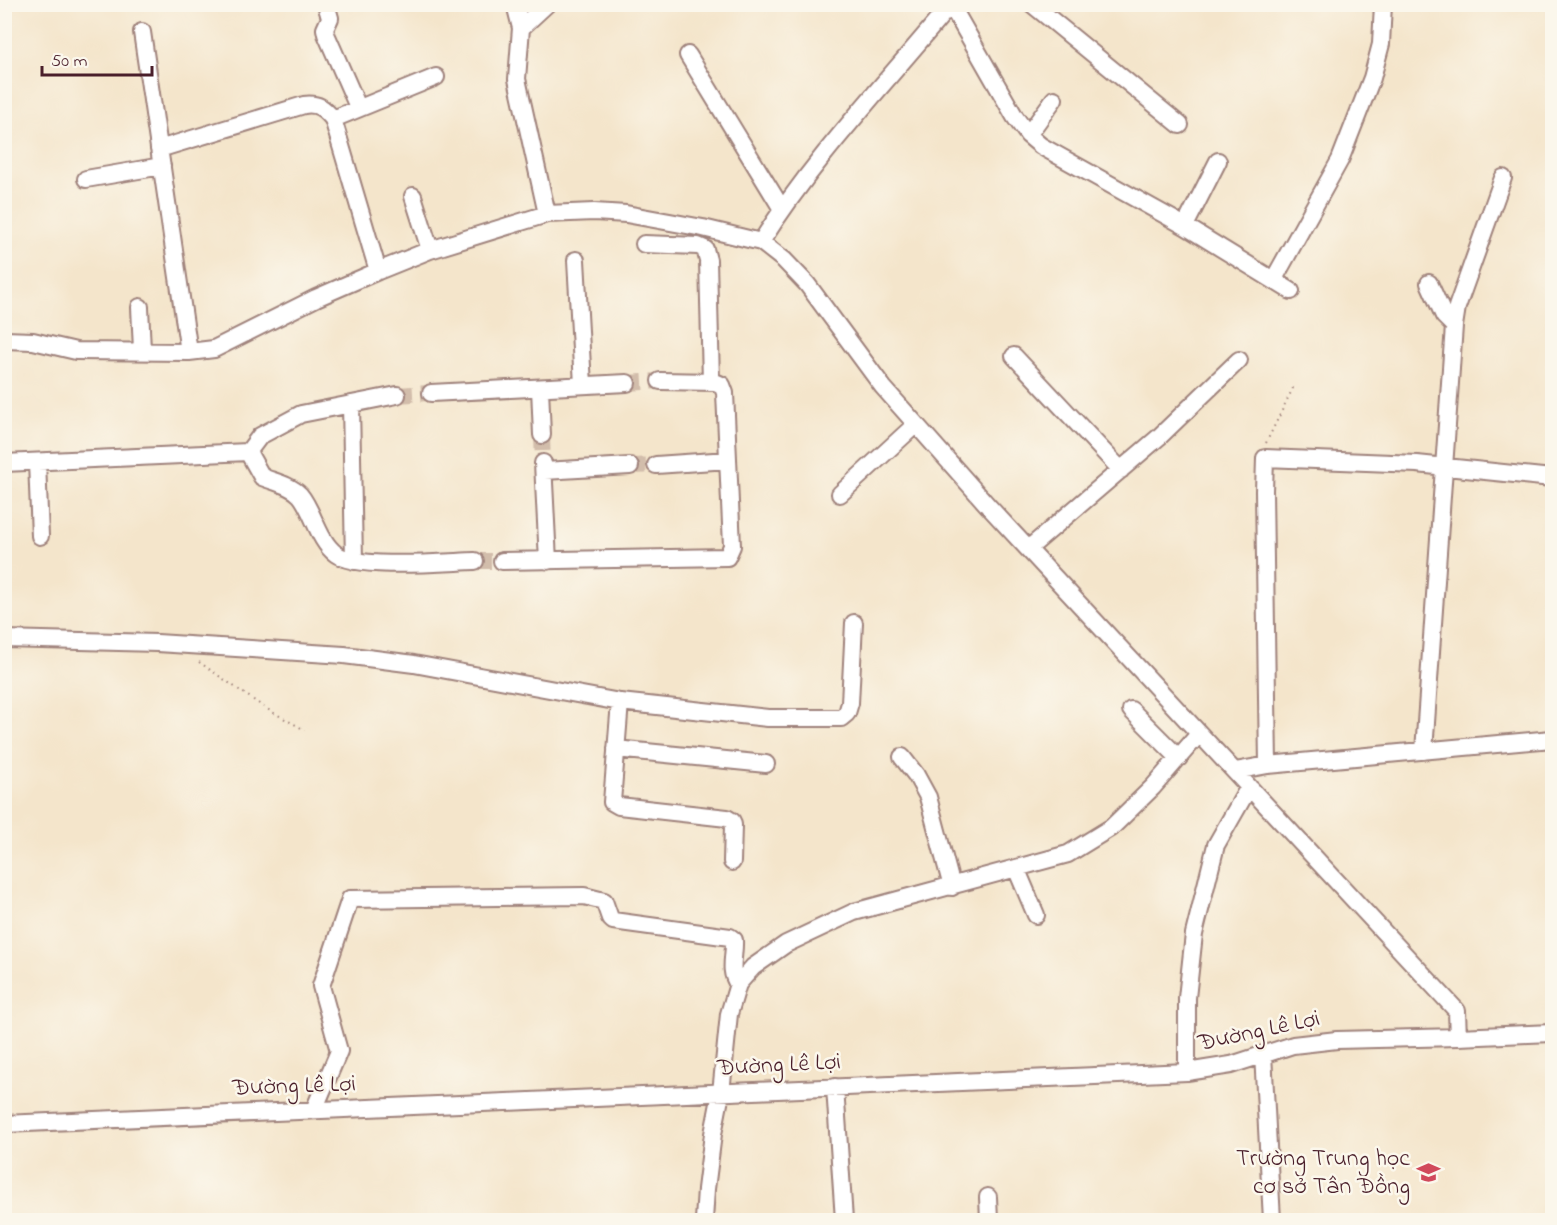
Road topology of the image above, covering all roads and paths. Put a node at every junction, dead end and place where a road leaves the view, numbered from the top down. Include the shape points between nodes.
1 (326, 4) edge
2 (516, 4) edge
3 (547, 4) edge
4 (1032, 4) edge
5 (1383, 4) edge
6 (951, 5) edge
7 (521, 28) junction
8 (142, 32) dead end
9 (688, 55) dead end
10 (436, 77) dead end
11 (1054, 99) dead end
12 (358, 108) junction
13 (333, 119) junction
14 (1179, 125) dead end
15 (1028, 135) junction
16 (159, 149) junction
17 (1218, 160) dead end
18 (162, 166) junction
19 (1503, 178) dead end
20 (86, 179) dead end
21 (412, 196) dead end
22 (782, 209) junction
23 (547, 214) junction
24 (1185, 226) junction
25 (761, 242) junction
26 (644, 244) dead end
27 (430, 250) junction
28 (576, 260) dead end
29 (378, 271) junction
30 (1274, 279) junction
31 (1429, 283) dead end
32 (1291, 291) dead end
33 (140, 307) dead end
34 (1454, 326) junction
35 (4, 340) edge
36 (142, 350) junction
37 (189, 352) junction
38 (1014, 356) dead end
39 (1239, 360) dead end
40 (660, 381) tunnel mouth
41 (711, 382) junction
42 (627, 383) tunnel mouth
43 (1295, 384) dead end
44 (583, 385) junction
45 (540, 388) junction
46 (431, 393) tunnel mouth
47 (397, 395) tunnel mouth
48 (351, 404) junction
49 (915, 425) junction
50 (542, 435) tunnel mouth
51 (248, 452) junction
52 (1265, 458) junction
53 (728, 460) junction
54 (36, 462) junction
55 (4, 463) edge
56 (656, 465) tunnel mouth
57 (630, 466) tunnel mouth
58 (1444, 467) junction
59 (1121, 470) junction
60 (1552, 478) edge
61 (840, 494) dead end
62 (40, 536) dead end
63 (1028, 549) junction
64 (354, 561) junction
65 (475, 561) tunnel mouth
66 (502, 561) tunnel mouth
67 (548, 561) junction
68 (854, 622) dead end
69 (4, 639) edge
70 (183, 645) junction
71 (620, 702) junction
72 (1131, 710) dead end
73 (305, 730) dead end
74 (1199, 734) junction
75 (1552, 739) edge
76 (616, 749) junction
77 (1424, 751) junction
78 (902, 757) dead end
79 (1179, 758) junction
80 (766, 764) dead end
81 (1268, 765) junction
82 (1235, 771) junction
83 (1249, 787) junction
84 (732, 862) dead end
85 (1016, 868) junction
86 (952, 887) junction
87 (1036, 915) dead end
88 (738, 984) junction
89 (1552, 1033) edge
90 (1458, 1037) junction
91 (1263, 1054) junction
92 (1187, 1072) junction
93 (835, 1087) junction
94 (721, 1093) junction
95 (314, 1110) junction
96 (4, 1124) edge
97 (988, 1197) dead end
98 (704, 1221) edge
99 (844, 1221) edge
100 (989, 1221) edge
101 (1272, 1221) edge

1 - 12 street via 330,18 326,34
2 - 7 street
3 - 7 street
4 - 14 street
5 - 30 street via 1381,44 1372,78 1340,160
6 - 15 street
6 - 22 street
7 - 23 street via 517,79
8 - 16 street
9 - 22 street
10 - 12 street
11 - 15 street
12 - 13 street
13 - 16 street via 325,109 312,104
13 - 29 street
15 - 24 street via 1072,164
16 - 18 street
17 - 24 street
18 - 20 street
18 - 37 street
19 - 34 street via 1457,307
21 - 27 street
22 - 25 street
23 - 25 street via 626,214
23 - 27 street
24 - 30 street
25 - 49 street via 807,284
26 - 41 street via 705,249
27 - 29 street
28 - 44 street
29 - 37 street via 228,344
30 - 32 street
31 - 34 street via 1444,316
33 - 36 street
34 - 58 street
35 - 36 street via 33,341 76,351
36 - 37 street
38 - 59 street
39 - 59 street
40 - 41 street
41 - 53 street via 722,385 725,393
42 - 44 street
43 - 52 path via 1266,443
44 - 45 street
45 - 46 street
45 - 50 street
47 - 48 street
48 - 51 street via 301,414 260,436
48 - 64 street
49 - 61 street
49 - 63 street
51 - 54 street
51 - 64 street via 262,477 300,495 318,531 336,554
52 - 58 street
52 - 81 street
53 - 56 street
53 - 67 street via 732,546 728,557
54 - 55 street
54 - 62 street
57 - 67 street via 544,467
58 - 60 street
58 - 77 street
59 - 63 street
63 - 74 street
64 - 65 street
66 - 67 street
68 - 71 street via 850,703 841,718 768,718
69 - 70 street
70 - 71 street via 356,656
70 - 73 path via 202,665
71 - 76 street
72 - 79 street
74 - 79 street
74 - 82 street
75 - 77 street
76 - 80 street
76 - 84 street via 612,802 619,806 728,818 733,825
77 - 81 street
78 - 86 street via 928,797
79 - 85 street via 1112,827 1068,854
81 - 82 street
82 - 83 street
83 - 90 street via 1457,1011
83 - 92 street via 1216,845 1194,934 1187,998
85 - 86 street
85 - 87 street
86 - 88 street via 854,912 786,944 753,966
88 - 94 street via 729,1014
88 - 95 street via 732,974 734,939 613,921 604,901 584,896 350,899 321,986 339,1051
89 - 90 street, Đường Lê Lợi
90 - 91 street, Đường Lê Lợi via 1337,1040 1293,1045
91 - 92 street, Đường Lê Lợi via 1231,1065
91 - 101 street
92 - 93 street, Đường Lê Lợi
93 - 94 street, Đường Lê Lợi
93 - 99 street
94 - 95 street, Đường Lê Lợi
94 - 98 street
95 - 96 street, Đường Lê Lợi
97 - 100 street

